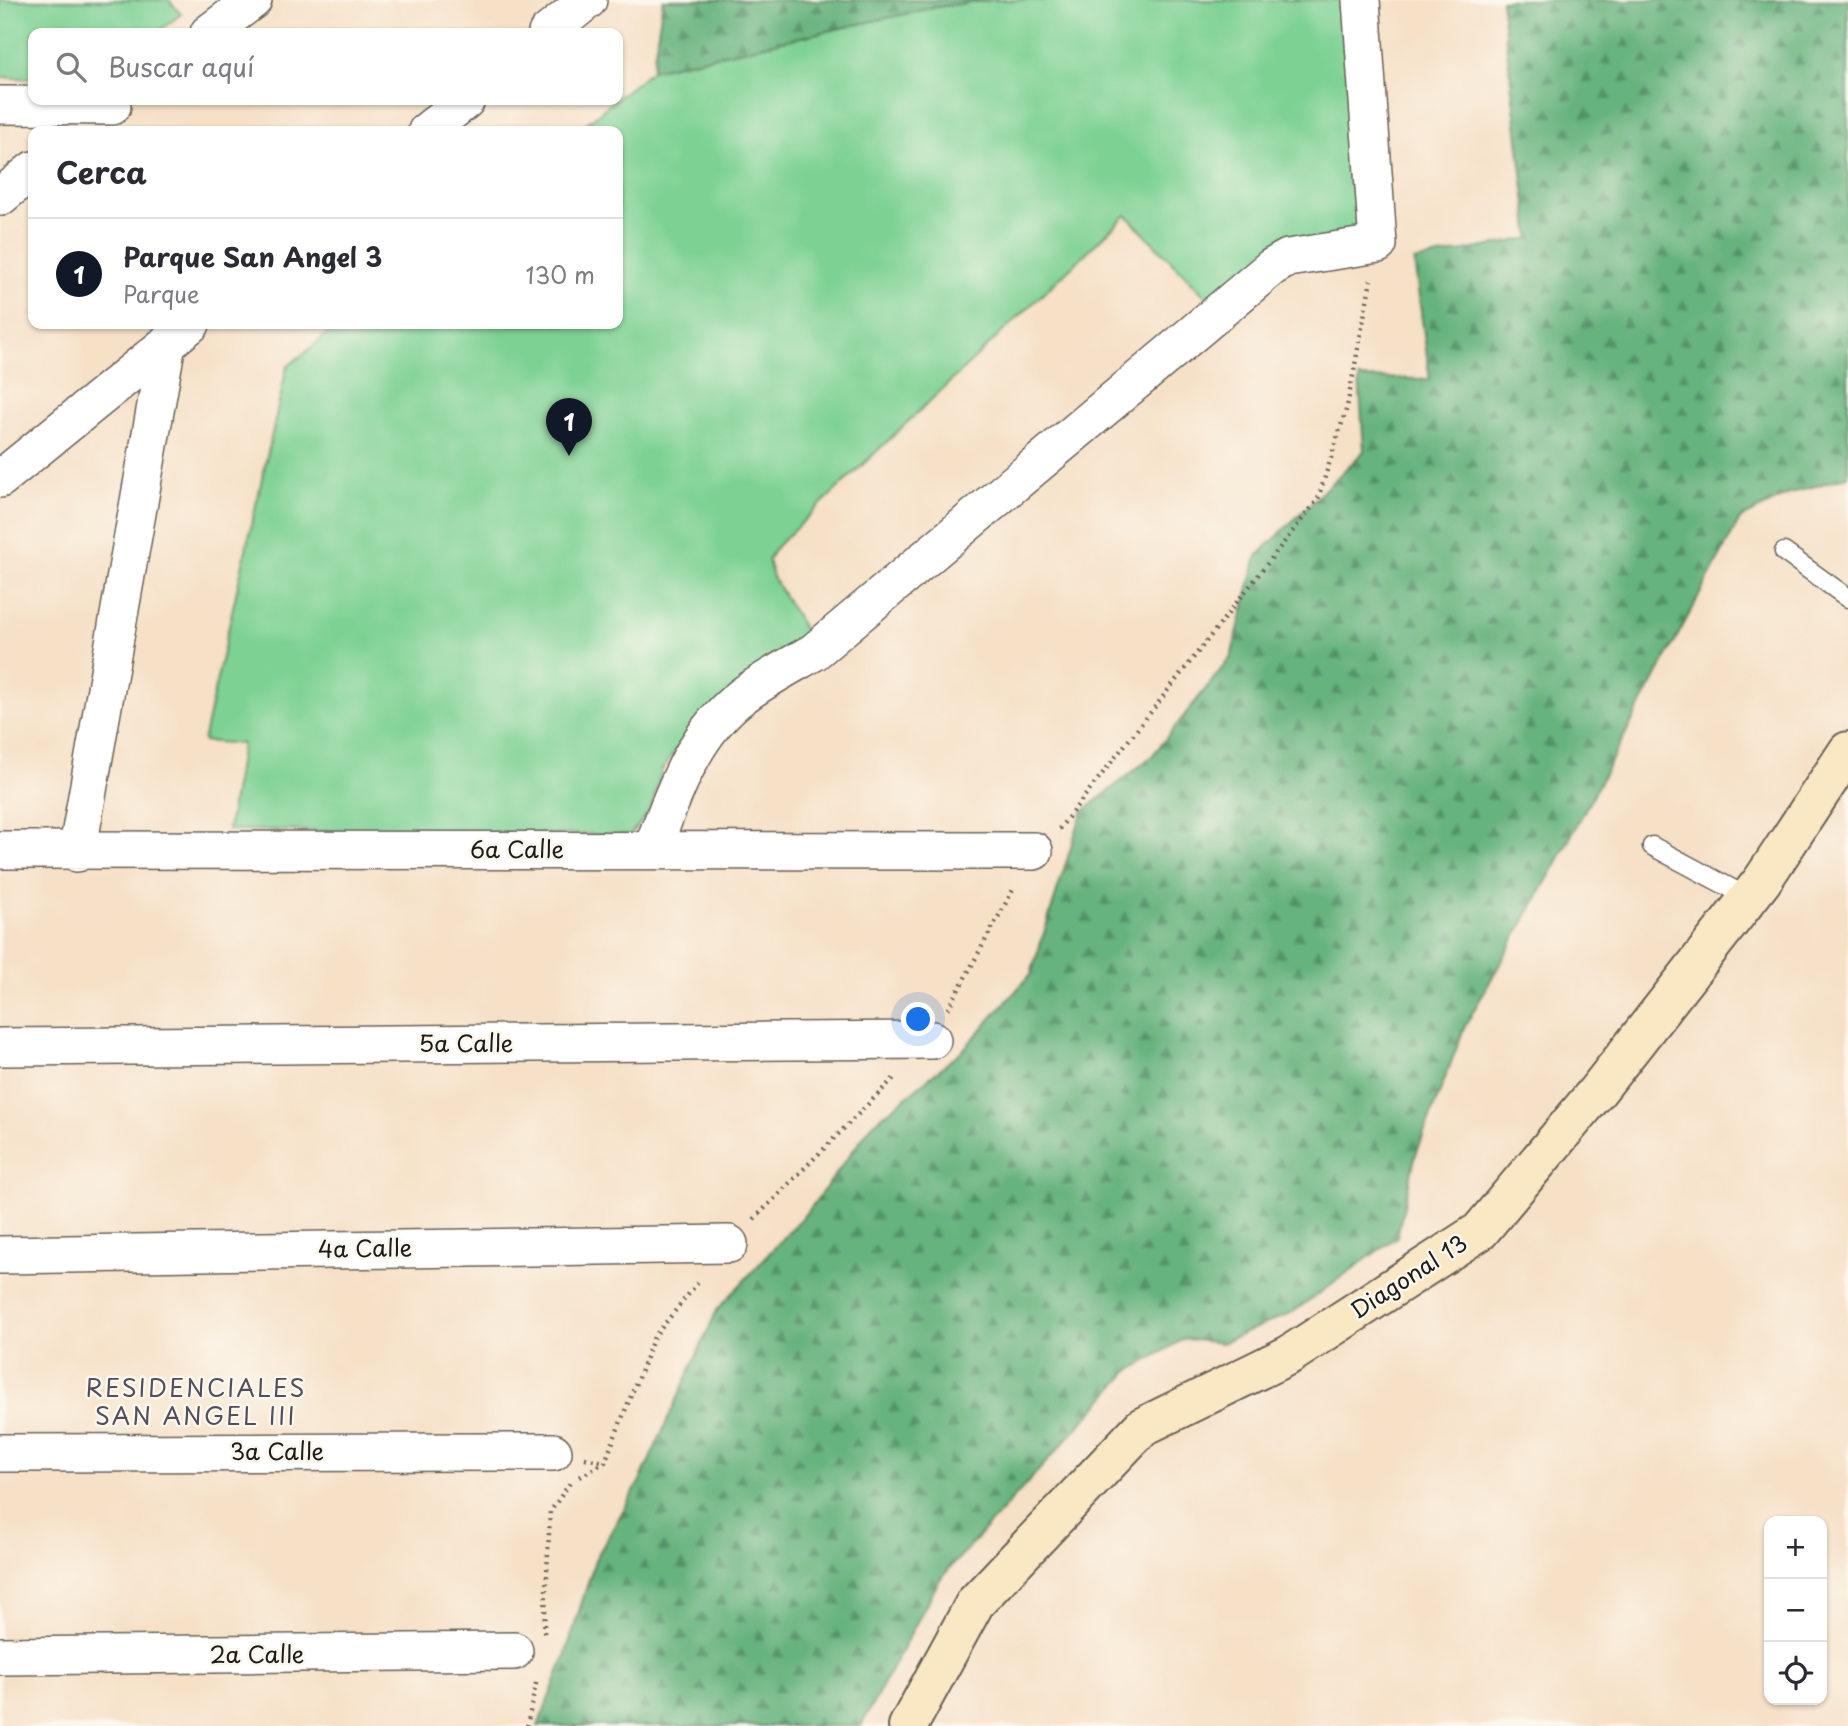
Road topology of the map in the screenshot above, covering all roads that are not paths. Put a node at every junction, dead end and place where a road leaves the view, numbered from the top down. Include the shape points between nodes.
1 (253, 0) edge
2 (588, 0) edge
3 (1361, 0) edge
4 (216, 28) edge
5 (553, 28) edge
6 (0, 105) edge
7 (28, 105) edge
8 (114, 105) edge
9 (460, 105) edge
10 (87, 126) edge
11 (433, 126) edge
12 (28, 174) edge
13 (0, 197) edge
14 (179, 333) edge
15 (0, 479) edge
16 (1784, 552) dead end
17 (1848, 598) edge
18 (1848, 751) edge
19 (1652, 846) dead end
20 (652, 849) junction
21 (0, 850) edge
22 (1034, 851) road end
23 (77, 853) junction
24 (1751, 895) junction
25 (932, 1040) road end
26 (0, 1047) edge
27 (729, 1244) road end
28 (0, 1255) edge
29 (553, 1452) dead end
30 (0, 1453) edge
31 (0, 1656) edge
32 (532, 1656) road end
33 (908, 1726) edge

1 - 4 street
2 - 5 street
3 - 20 street via 1378,244 1288,258 1272,267 814,652 741,697 702,738
6 - 7 street
8 - 10 street
9 - 11 street
12 - 13 street
14 - 15 street
14 - 23 street
16 - 17 lane
18 - 24 street, Diagonal 13
19 - 24 lane
20 - 22 street, 6a Calle
20 - 23 street, 6a Calle
21 - 23 street, 6a Calle
24 - 33 street, Diagonal 13 via 1480,1231 1289,1355 1142,1427 975,1603
25 - 26 street, 5a Calle
27 - 28 street, 4a Calle
29 - 30 street, 3a Calle
31 - 32 street, 2a Calle

